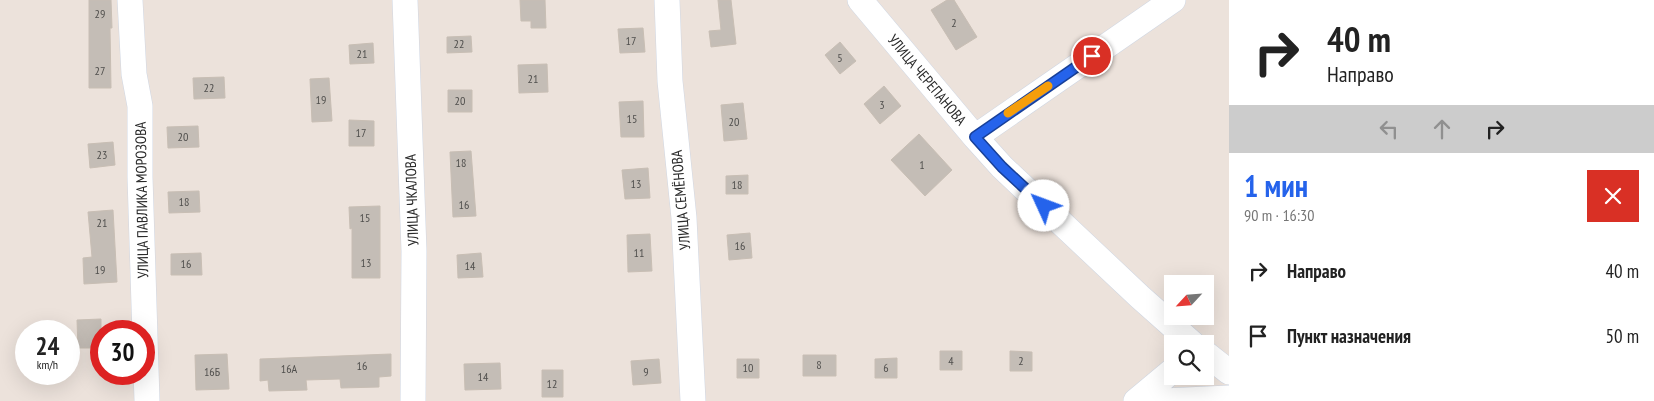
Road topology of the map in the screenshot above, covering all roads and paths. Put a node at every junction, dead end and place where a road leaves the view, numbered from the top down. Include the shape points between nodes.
1 (130, 0) edge
2 (405, 0) edge
3 (667, 0) edge
4 (860, 0) edge
5 (1173, 0) edge
6 (975, 137) junction
7 (1183, 335) edge
8 (1214, 360) edge
9 (1229, 372) edge
10 (1164, 378) edge
11 (1229, 398) edge
12 (147, 401) edge
13 (413, 401) edge
14 (693, 401) edge
15 (1136, 401) edge
16 (1164, 401) edge

1 - 12 street, УЛИЦА ПАВЛИКА МОРОЗОВА via 134,74 140,106
2 - 13 street, УЛИЦА ЧКАЛОВА via 414,251
3 - 14 street, УЛИЦА СЕМЁНОВА via 670,81 684,218
4 - 6 street, УЛИЦА ЧЕРЕПАНОВА
5 - 6 street
6 - 7 street, УЛИЦА ЧЕРЕПАНОВА via 1002,167
8 - 9 street
10 - 15 street
11 - 16 street

